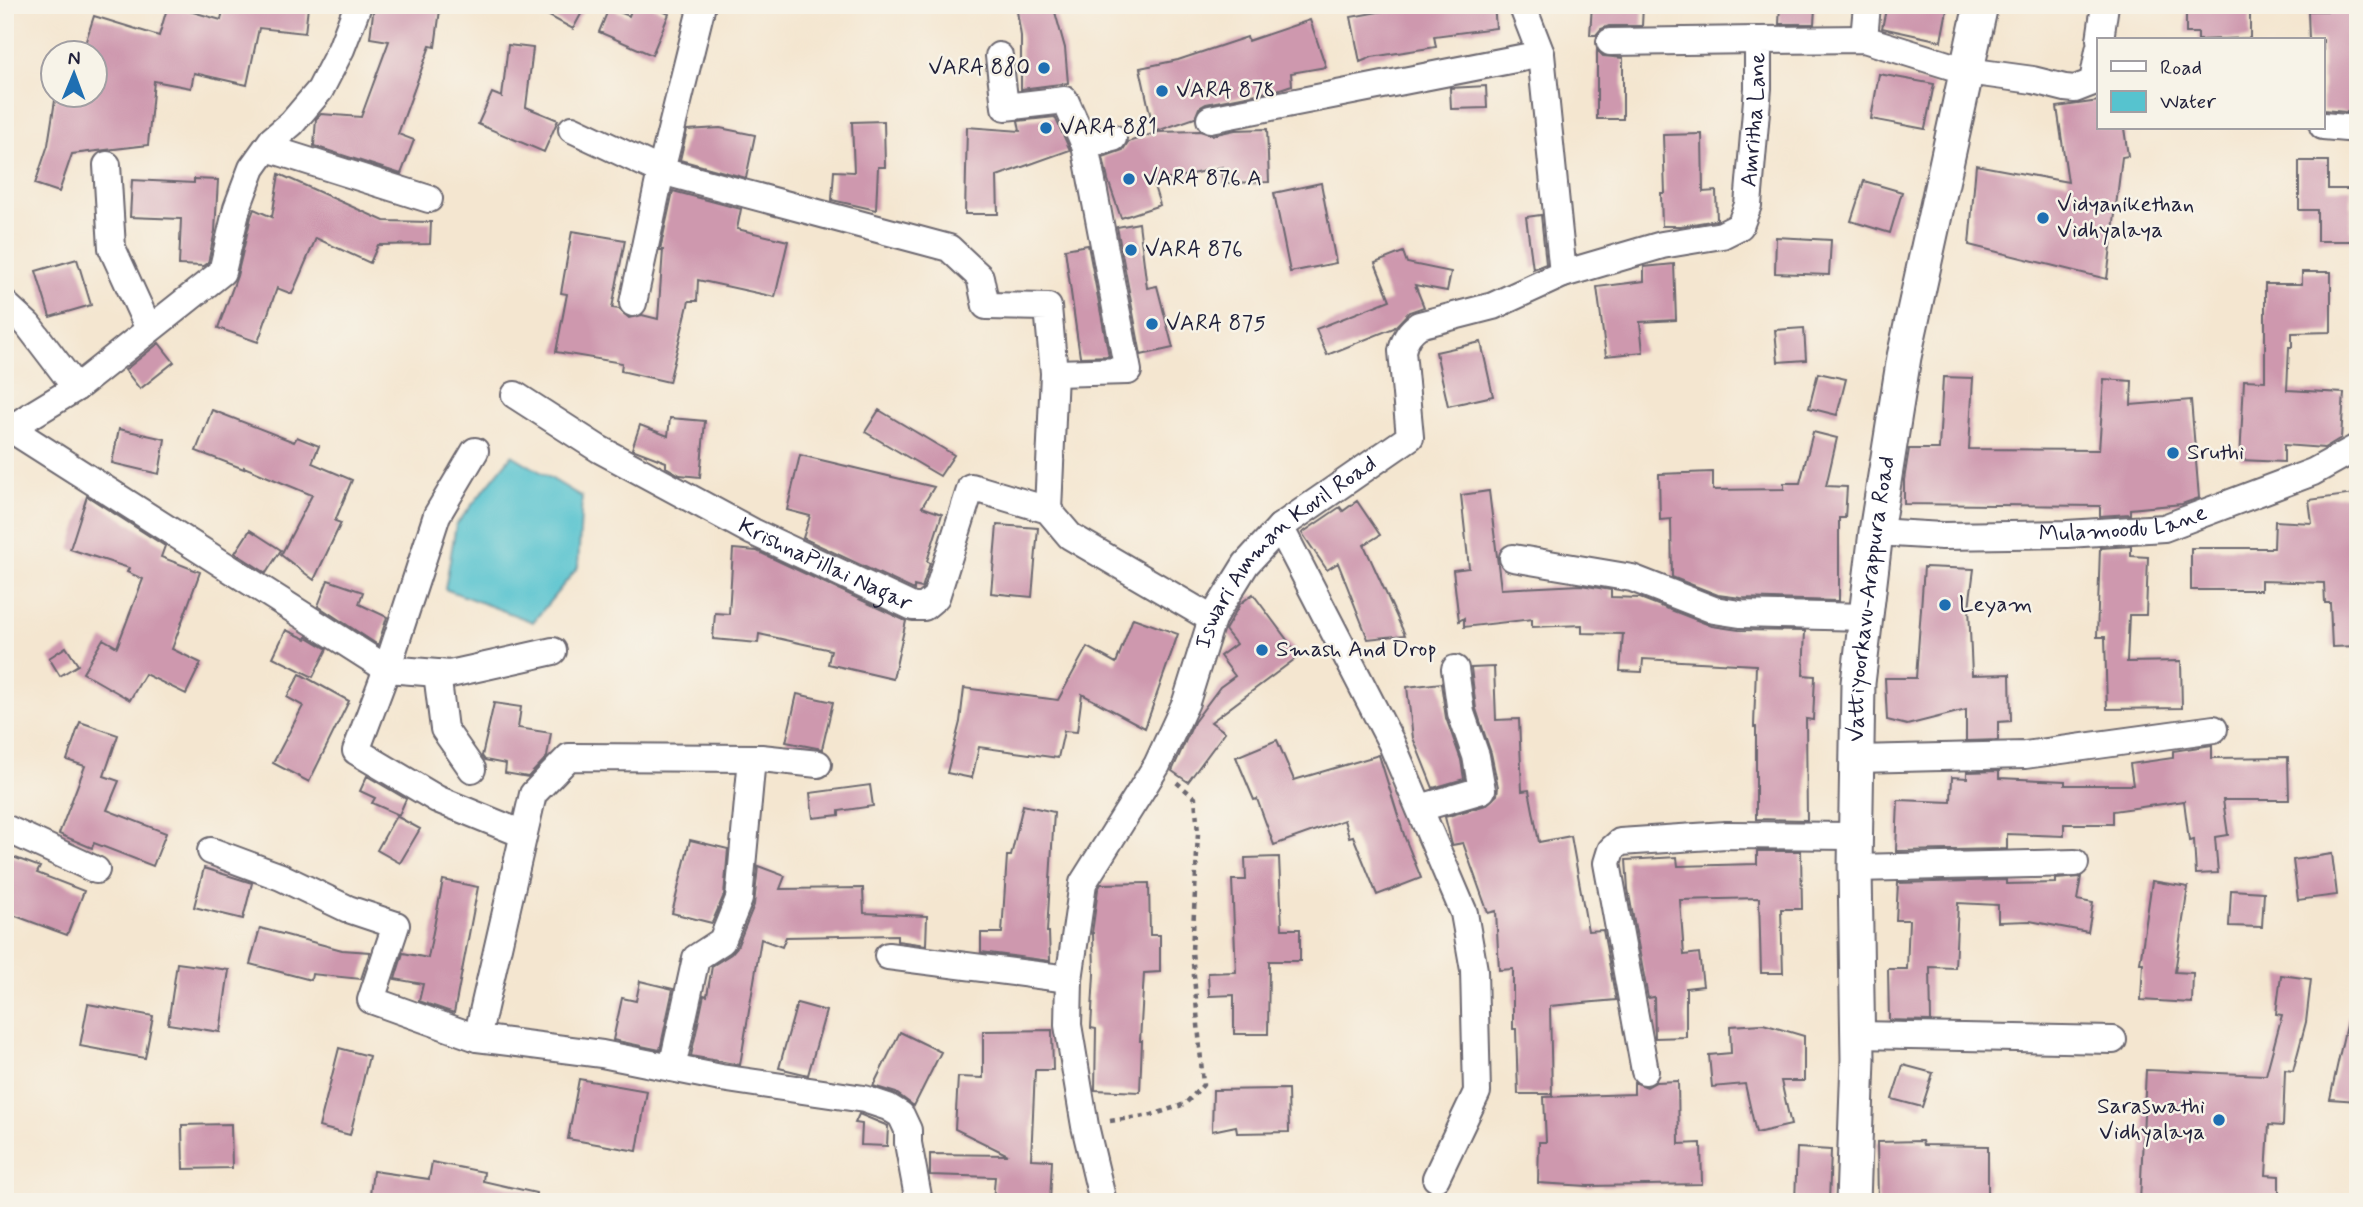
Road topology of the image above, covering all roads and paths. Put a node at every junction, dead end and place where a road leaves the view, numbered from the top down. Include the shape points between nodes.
1 (358, 5) edge
2 (702, 5) edge
3 (1522, 5) edge
4 (1867, 5) edge
5 (1981, 5) edge
6 (2105, 5) edge
7 (2100, 38) edge
8 (1864, 39) junction
9 (1758, 40) junction
10 (1610, 42) dead end
11 (1541, 54) junction
12 (999, 56) dead end
13 (1967, 71) junction
14 (2096, 83) edge
15 (1210, 120) dead end
16 (2324, 126) edge
17 (2358, 129) edge
18 (572, 130) dead end
19 (1113, 138) dead end
20 (1085, 145) junction
21 (267, 148) junction
22 (107, 165) dead end
23 (661, 171) junction
24 (429, 200) dead end
25 (1563, 274) junction
26 (632, 303) dead end
27 (5, 304) edge
28 (149, 330) junction
29 (1054, 373) junction
30 (76, 388) junction
31 (515, 395) dead end
32 (8, 431) edge
33 (2358, 447) edge
34 (474, 451) dead end
35 (1048, 510) junction
36 (1280, 527) junction
37 (1876, 532) junction
38 (1513, 558) dead end
39 (1867, 617) junction
40 (1212, 619) junction
41 (552, 651) dead end
42 (1455, 668) dead end
43 (387, 669) junction
44 (437, 673) junction
45 (2214, 729) dead end
46 (752, 758) junction
47 (1857, 759) junction
48 (818, 764) dead end
49 (1157, 765) junction
50 (472, 769) dead end
51 (1420, 808) junction
52 (5, 828) edge
53 (523, 834) junction
54 (211, 851) dead end
55 (1855, 852) junction
56 (2075, 863) dead end
57 (96, 870) dead end
58 (888, 956) dead end
59 (1069, 979) junction
60 (1857, 1035) junction
61 (477, 1038) junction
62 (2113, 1040) dead end
63 (673, 1068) junction
64 (1645, 1071) dead end
65 (1085, 1126) junction
66 (1436, 1178) dead end
67 (919, 1202) edge
68 (1103, 1202) edge
69 (1853, 1202) edge

1 - 21 street via 320,90
2 - 23 street
3 - 11 street
4 - 8 street
5 - 13 street, Vattiyoorkavu-Arappura Road
6 - 7 street
8 - 9 street, Amritha Lane
8 - 13 street, Amritha Lane
9 - 10 street
9 - 25 street, Amritha Lane via 1748,205 1740,226 1722,235 1662,245
11 - 15 street
11 - 25 street
12 - 20 street via 1005,107 1065,100
13 - 14 street, Amritha Lane via 2065,89
13 - 37 street, Vattiyoorkavu-Arappura Road via 1904,356
16 - 17 street
18 - 23 street
19 - 20 street
20 - 29 street via 1128,371
21 - 24 street
21 - 28 street via 252,168 237,208 222,272
22 - 28 street via 112,248
23 - 26 street
23 - 29 street via 949,248 981,277 986,306 1048,307
25 - 36 street, Iswari Amman Kovil Road via 1493,306 1411,330 1402,351 1410,436
27 - 30 street via 28,325
28 - 30 street
29 - 35 street
30 - 32 street
31 - 35 street, KrishnaPillai Nagar via 600,449 753,532 913,607 924,607 936,597 971,487
32 - 43 street
33 - 37 street, Mulamoodu Lane via 2313,472 2164,528 1942,536
34 - 43 street via 437,515
35 - 40 street via 1070,536
36 - 40 street, Iswari Amman Kovil Road via 1247,564
36 - 51 street
37 - 39 street, Vattiyoorkavu-Arappura Road
38 - 39 street via 1632,578 1714,610
39 - 47 street, Vattiyoorkavu-Arappura Road via 1858,683
40 - 49 street, Iswari Amman Kovil Road via 1186,702
41 - 44 street
42 - 51 street via 1461,713 1482,790
43 - 44 street
43 - 53 street via 356,751 437,799
44 - 50 street via 444,729
45 - 47 street via 2025,755
46 - 48 street
46 - 53 street via 569,757 533,794
46 - 63 street via 739,899 722,941 696,958
47 - 55 street, Vattiyoorkavu-Arappura Road
49 - 59 street, Iswari Amman Kovil Road via 1083,883
49 - 65 path via 1195,798 1198,833 1192,951 1203,1085 1185,1104 1152,1115
51 - 66 street via 1464,913 1475,970 1477,1092
52 - 57 street
53 - 61 street
54 - 61 street via 396,925 371,1000
55 - 56 street
55 - 60 street, Vattiyoorkavu-Arappura Road
55 - 64 street via 1726,835 1620,842 1611,850 1607,863
58 - 59 street
59 - 65 street, Iswari Amman Kovil Road via 1068,1025
60 - 62 street
60 - 69 street, Vattiyoorkavu-Arappura Road
61 - 63 street
63 - 67 street via 864,1099 888,1107 901,1115 908,1130
65 - 68 street, Iswari Amman Kovil Road

